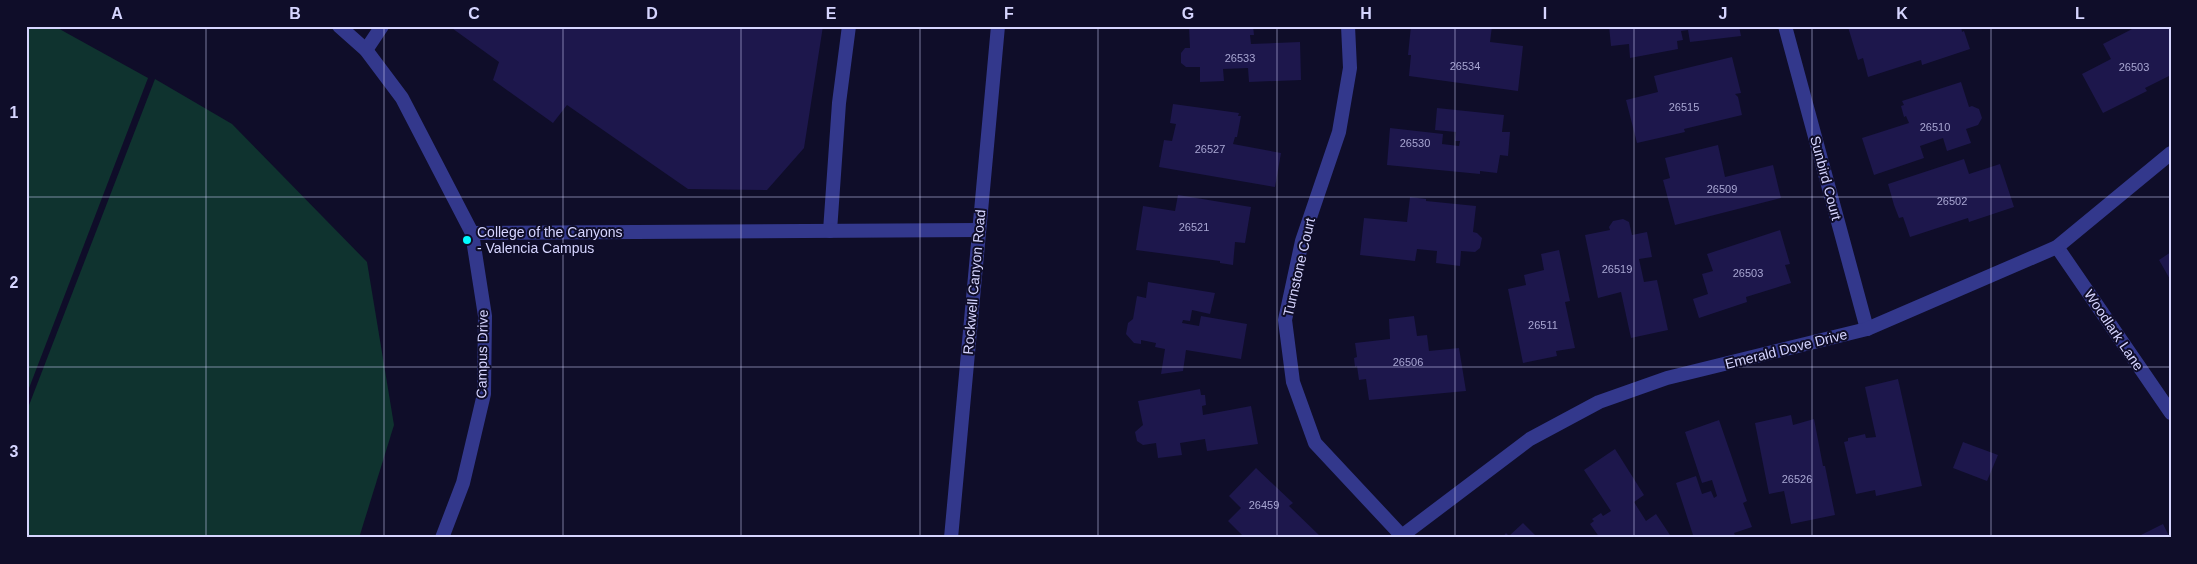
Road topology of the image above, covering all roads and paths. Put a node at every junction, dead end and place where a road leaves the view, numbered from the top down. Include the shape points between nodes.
1 (339, 26) edge
2 (382, 26) edge
3 (849, 26) edge
4 (998, 26) edge
5 (1348, 26) edge
6 (1785, 26) edge
7 (366, 50) junction
8 (2171, 153) edge
9 (978, 230) junction
10 (830, 231) junction
11 (472, 233) junction
12 (2057, 247) junction
13 (1867, 329) junction
14 (2171, 413) edge
15 (1400, 536) edge
16 (442, 538) edge
17 (951, 538) edge

1 - 7 street, Campus Drive
2 - 7 street
3 - 10 street via 838,103
4 - 9 street, Rockwell Canyon Road
5 - 15 street, Turnstone Court via 1350,68 1339,132 1302,241 1285,320 1293,382 1315,443
6 - 13 street, Sunbird Court
7 - 11 street, Campus Drive via 402,98
8 - 12 street, Emerald Dove Drive
9 - 10 street
9 - 17 street, Rockwell Canyon Road
10 - 11 street
11 - 16 street, Campus Drive via 485,316 484,394 463,483
12 - 13 street, Emerald Dove Drive
12 - 14 street, Woodlark Lane
13 - 15 street, Emerald Dove Drive via 1667,378 1599,402 1530,439

